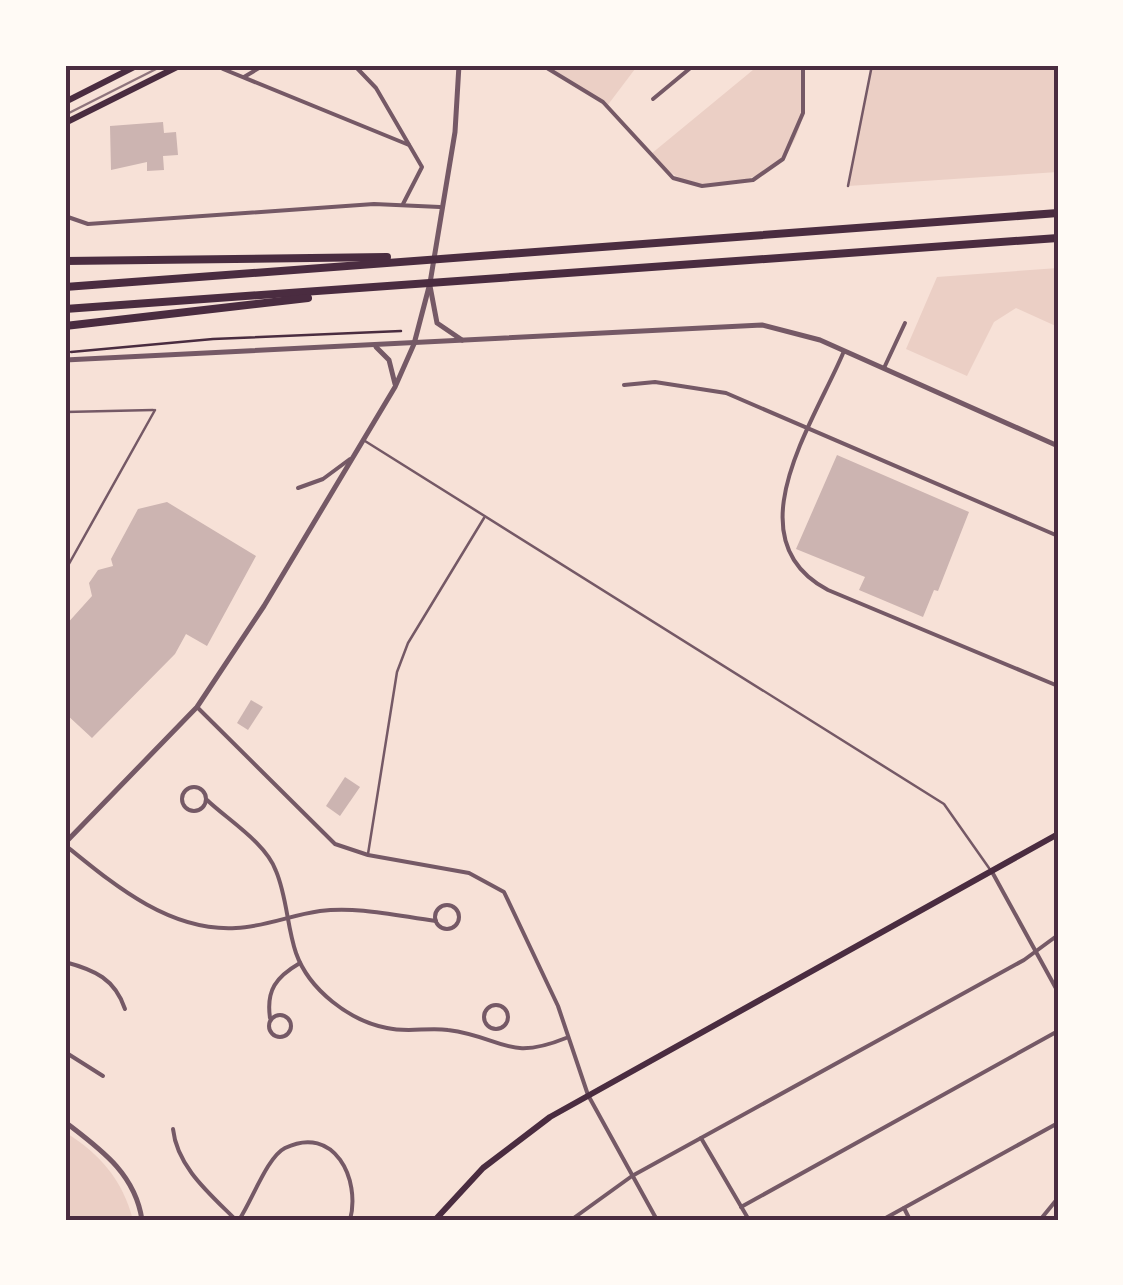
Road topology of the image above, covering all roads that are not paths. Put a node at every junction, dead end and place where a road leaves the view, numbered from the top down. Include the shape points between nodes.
1 (138, 65) edge
2 (181, 65) edge
3 (264, 65) edge
4 (354, 65) edge
5 (459, 65) edge
6 (542, 65) edge
7 (694, 65) edge
8 (803, 65) edge
9 (872, 65) edge
10 (223, 68) dead end
11 (244, 77) junction
12 (654, 99) dead end
13 (65, 102) edge
14 (65, 125) edge
15 (408, 144) junction
16 (848, 186) dead end
17 (403, 204) junction
18 (440, 208) junction
19 (1058, 213) edge
20 (65, 216) edge
21 (1058, 238) edge
22 (446, 257) junction
23 (65, 261) edge
24 (430, 283) junction
25 (65, 286) edge
26 (402, 287) junction
27 (65, 309) edge
28 (905, 323) dead end
29 (65, 326) edge
30 (464, 341) junction
31 (373, 344) junction
32 (414, 344) junction
33 (844, 351) junction
34 (65, 357) edge
35 (884, 368) junction
36 (624, 385) dead end
37 (396, 387) junction
38 (65, 412) edge
39 (811, 427) junction
40 (363, 441) junction
41 (1058, 446) edge
42 (354, 456) junction
43 (298, 488) dead end
44 (486, 516) junction
45 (1058, 536) edge
46 (65, 571) edge
47 (1058, 686) edge
48 (197, 707) junction
49 (207, 800) junction
50 (1058, 834) edge
51 (65, 844) edge
52 (368, 856) junction
53 (990, 870) junction
54 (287, 918) junction
55 (436, 920) junction
56 (1058, 936) edge
57 (1033, 950) junction
58 (65, 962) edge
59 (300, 963) junction
60 (1058, 992) edge
61 (125, 1009) dead end
62 (270, 1020) junction
63 (493, 1029) junction
64 (1058, 1030) edge
65 (566, 1038) junction
66 (489, 1042) junction
67 (65, 1052) edge
68 (103, 1076) dead end
69 (588, 1095) junction
70 (65, 1122) edge
71 (1057, 1125) edge
72 (173, 1130) dead end
73 (700, 1138) junction
74 (632, 1176) junction
75 (1058, 1198) edge
76 (741, 1207) junction
77 (904, 1208) junction
78 (142, 1220) edge
79 (237, 1220) edge
80 (350, 1220) edge
81 (435, 1220) edge
82 (571, 1220) edge
83 (657, 1220) edge
84 (748, 1220) edge
85 (882, 1220) edge
86 (910, 1220) edge
87 (1040, 1220) edge

1 - 13 main road
2 - 14 main road
3 - 11 street
4 - 15 street via 376,88
5 - 18 street
6 - 8 street via 603,102 673,178 713,186 764,175 792,147 803,113
7 - 12 street
9 - 16 lane
10 - 11 street
11 - 15 street
15 - 17 street via 422,172
17 - 18 street
17 - 20 street via 88,224
18 - 24 street
19 - 22 highway
21 - 26 highway
22 - 23 highway
22 - 25 highway
24 - 30 street via 444,331
24 - 32 street
26 - 27 highway
26 - 29 highway
28 - 35 street
30 - 32 street
30 - 33 street via 742,326 782,328
31 - 32 street
31 - 34 street
31 - 37 street via 389,360
32 - 37 street
33 - 35 street
33 - 39 street
35 - 41 street
36 - 39 street via 691,385
37 - 40 street
38 - 46 lane via 155,410
39 - 45 street
39 - 47 street via 780,512 782,536 799,568 828,590
40 - 42 street
40 - 44 lane
42 - 43 street via 324,479
42 - 48 street
44 - 52 lane via 397,672
44 - 53 lane via 944,804
48 - 51 street
48 - 52 street via 322,834
49 - 49 street via 196,787 182,798 192,811
49 - 54 street via 267,856
50 - 53 main road
51 - 54 street via 124,894 204,926 232,929
52 - 65 street via 469,873 504,892 558,1006
53 - 57 street
53 - 69 main road
54 - 55 street via 354,910
54 - 59 street
55 - 55 street via 452,928 458,911 444,905
56 - 57 street
57 - 60 street
57 - 73 street
58 - 61 street via 102,974 119,989
59 - 62 street via 272,987
59 - 66 street via 326,997 360,1020 408,1032 445,1029
62 - 62 street via 276,1036 290,1032 286,1016
63 - 63 street via 507,1023 501,1006 485,1013
63 - 66 street
64 - 76 street
65 - 66 street via 534,1050
65 - 69 street
67 - 68 street
69 - 74 street
69 - 81 main road via 483,1168
70 - 78 street via 118,1166 134,1189
71 - 77 street
72 - 79 street via 175,1149 190,1172
73 - 74 street
73 - 76 street
74 - 82 street
74 - 83 street
75 - 87 street
76 - 84 street
77 - 85 street
77 - 86 street
79 - 80 street via 273,1158 286,1147 312,1144 334,1152 351,1174 356,1198

